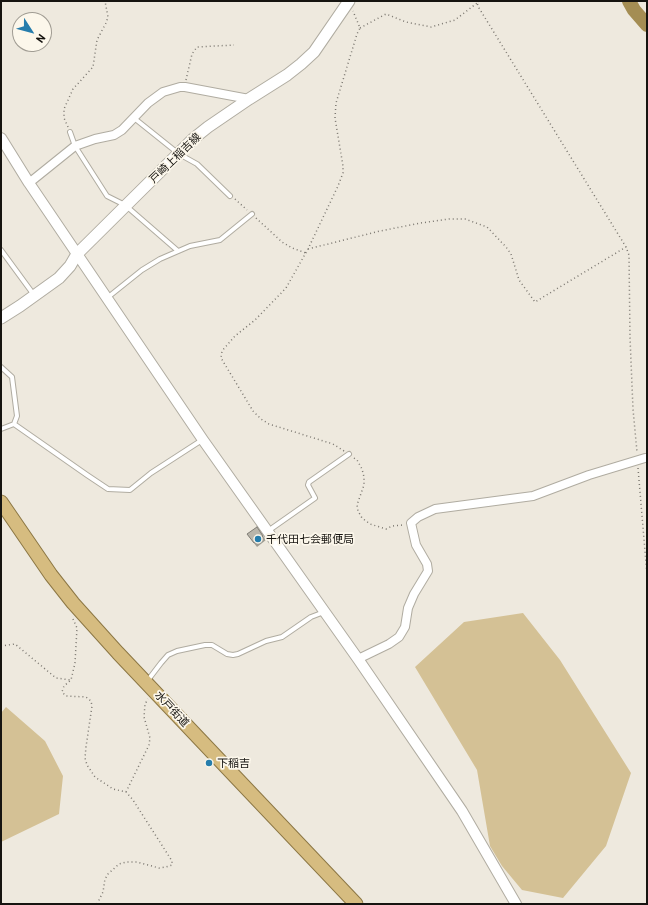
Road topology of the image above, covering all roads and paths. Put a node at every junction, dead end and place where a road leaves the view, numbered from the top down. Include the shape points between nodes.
1 (105, 1) edge
2 (348, 2) edge
3 (478, 2) edge
4 (360, 28) junction
5 (234, 45) dead end
6 (185, 87) junction
7 (249, 99) junction
8 (134, 118) junction
9 (70, 132) joint
10 (1, 138) edge
11 (75, 146) junction
12 (179, 154) junction
13 (29, 183) junction
14 (230, 196) joint
15 (125, 206) junction
16 (252, 214) junction
17 (626, 247) junction
18 (308, 249) junction
19 (1, 250) edge
20 (178, 251) junction
21 (306, 253) junction
22 (77, 254) junction
23 (35, 295) junction
24 (107, 298) junction
25 (1, 318) edge
26 (1, 367) edge
27 (14, 424) junction
28 (1, 429) edge
29 (203, 440) junction
30 (349, 454) junction
31 (641, 459) junction
32 (1, 502) edge
33 (411, 524) junction
34 (267, 532) junction
35 (647, 575) edge
36 (324, 611) junction
37 (72, 617) dead end
38 (1, 646) edge
39 (358, 659) junction
40 (71, 680) junction
41 (151, 687) junction
42 (126, 792) junction
43 (97, 904) edge
44 (356, 904) edge
45 (516, 904) edge

1 - 9 path via 108,17 97,40 93,67 73,89 64,110 64,118
2 - 4 path
2 - 7 main road, 戸崎上稲吉線 via 314,52 287,75
3 - 4 path via 455,20 431,27 406,22 386,14
3 - 17 path
4 - 18 path via 336,103 335,118 343,173
5 - 6 path via 197,47 192,54
6 - 7 street
6 - 8 street via 163,92
7 - 12 main road, 戸崎上稲吉線 via 213,123
8 - 11 street via 114,135
8 - 12 lane
9 - 11 lane
10 - 13 street
11 - 13 street
11 - 15 lane via 103,191
12 - 14 lane via 197,164
12 - 15 main road, 戸崎上稲吉線
13 - 22 street
14 - 16 path
15 - 20 lane
15 - 22 main road, 戸崎上稲吉線
16 - 20 lane via 220,240
16 - 21 path via 282,242
17 - 18 path via 535,302 519,280 506,246 487,227 465,219 421,223
17 - 31 path via 629,256 633,409
18 - 21 path
19 - 23 lane
20 - 24 lane via 142,270
21 - 30 path via 286,288 255,320 235,336 222,351 221,358 261,419 276,427 337,446
22 - 23 main road, 戸崎上稲吉線 via 59,278
22 - 24 street
23 - 25 main road, 戸崎上稲吉線
24 - 29 street
26 - 27 lane via 12,377 17,416
27 - 28 lane
27 - 29 lane via 108,489 130,490 151,473
29 - 34 street
30 - 33 path via 357,460 362,469 364,485 357,505 362,518 370,524 386,529
30 - 34 lane via 309,482 315,498
31 - 33 street via 533,496 435,510
31 - 35 path
32 - 41 highway, 水戸街道 via 73,603
33 - 39 street via 416,545 427,564 428,571 414,594 408,608 405,627 399,637
34 - 36 street
36 - 39 street
36 - 41 lane via 282,637 266,641 238,654 227,654 212,645 177,651 164,659
37 - 40 path via 77,628 75,663
38 - 40 path via 15,644 56,678
39 - 45 street via 462,810
40 - 42 path via 62,692 66,696 86,697 92,706 85,758 87,765 95,777 113,789
41 - 42 path via 144,717 150,738 149,744
41 - 44 highway, 水戸街道
42 - 43 path via 134,800 172,861 172,865 159,868 137,862 119,864 108,874

